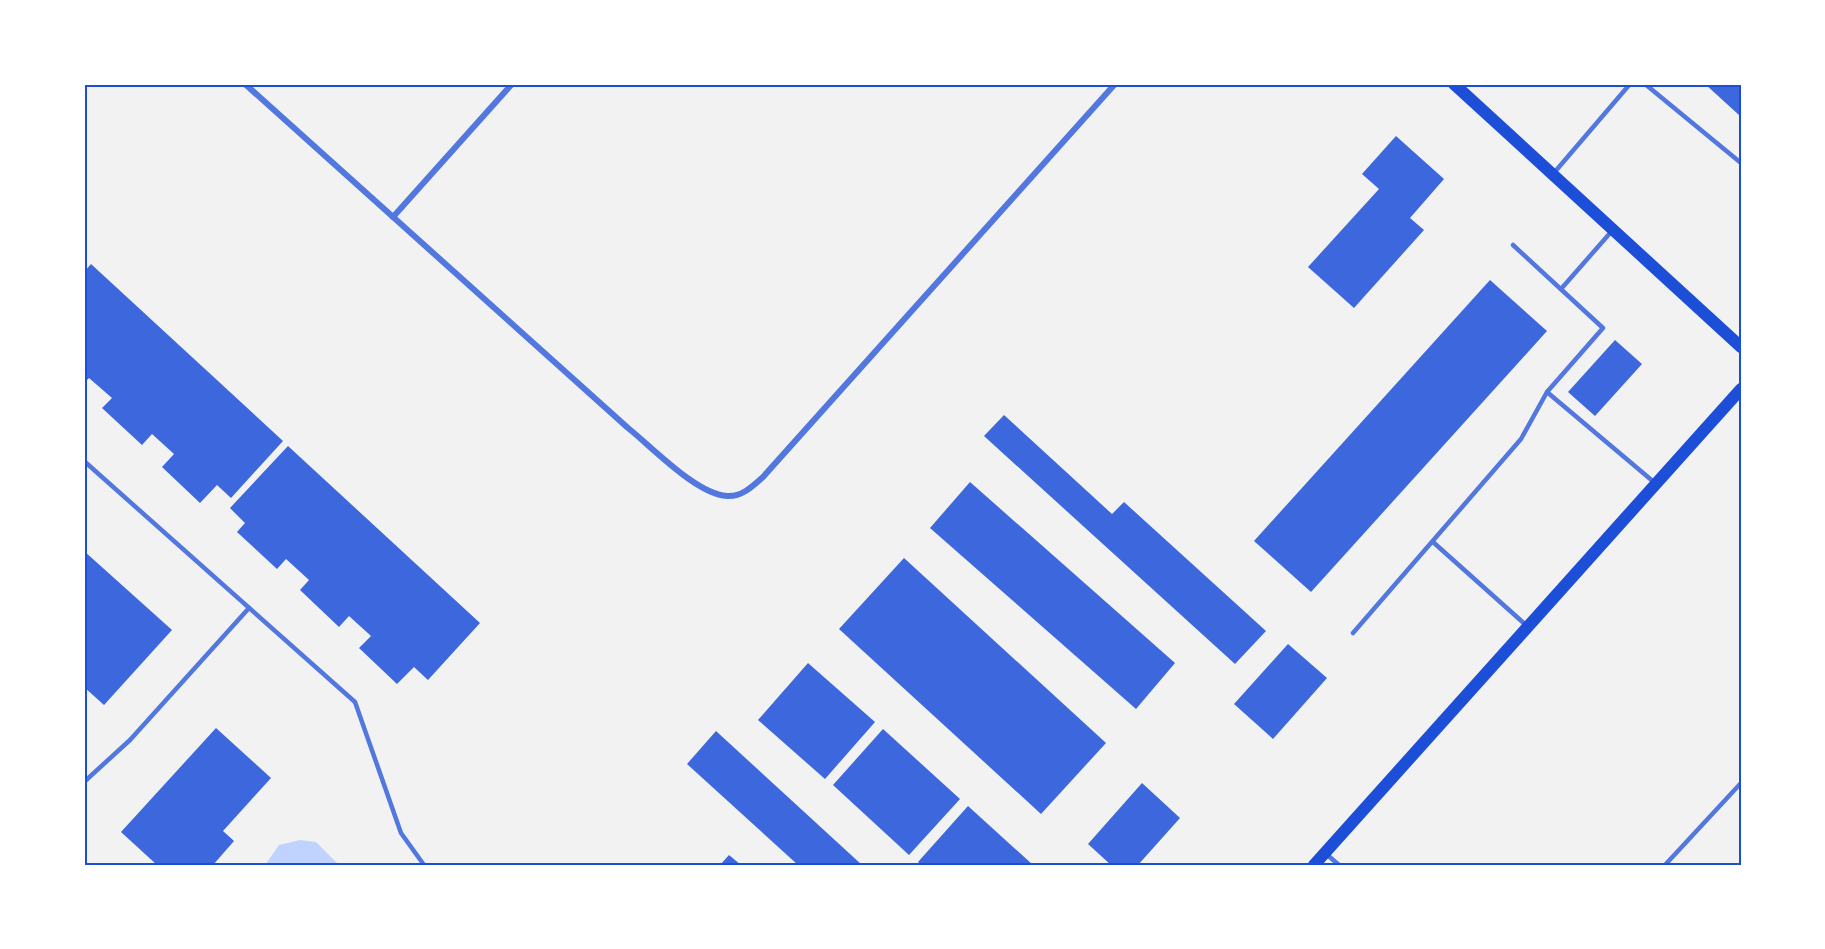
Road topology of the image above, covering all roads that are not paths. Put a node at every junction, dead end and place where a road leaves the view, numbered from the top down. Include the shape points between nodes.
1 (244, 84) edge
2 (512, 84) edge
3 (1115, 84) edge
4 (1454, 84) edge
5 (1630, 84) edge
6 (1646, 84) edge
7 (1741, 163) edge
8 (1553, 174) junction
9 (393, 217) junction
10 (1613, 230) junction
11 (1513, 245) dead end
12 (1561, 289) junction
13 (1741, 347) edge
14 (1741, 389) edge
15 (1547, 392) junction
16 (84, 461) edge
17 (1656, 484) junction
18 (1433, 542) junction
19 (249, 608) junction
20 (1528, 627) junction
21 (1353, 633) dead end
22 (84, 782) edge
23 (1741, 783) edge
24 (1325, 853) junction
25 (424, 865) edge
26 (1314, 865) edge
27 (1339, 865) edge
28 (1665, 865) edge

1 - 9 street
2 - 9 street
3 - 9 street via 763,477 740,494 727,496 702,487 628,428
4 - 8 main road
5 - 8 lane
6 - 7 lane
8 - 10 main road
10 - 12 lane
10 - 13 main road
11 - 12 lane
12 - 15 lane via 1603,328
14 - 17 main road
15 - 17 lane
15 - 18 lane via 1521,439
16 - 19 lane
17 - 20 main road
18 - 20 lane
18 - 21 lane
19 - 22 lane via 130,740
19 - 25 lane via 355,702 401,833
20 - 24 main road
23 - 28 lane
24 - 26 main road
24 - 27 lane

